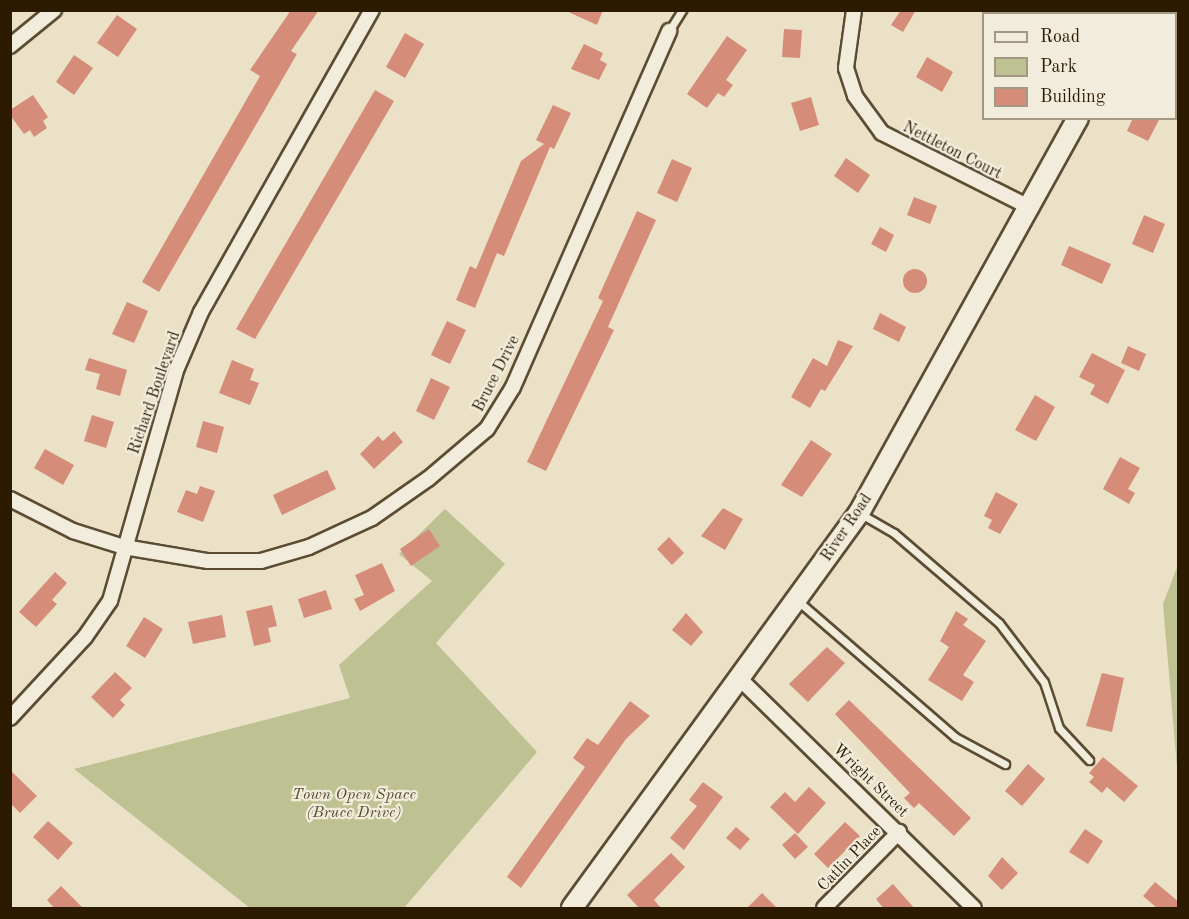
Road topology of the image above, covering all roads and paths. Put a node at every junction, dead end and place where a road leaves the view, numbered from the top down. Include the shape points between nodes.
1 (54, 10) edge
2 (372, 10) edge
3 (682, 10) edge
4 (854, 10) edge
5 (669, 31) joint
6 (10, 46) edge
7 (1077, 120) edge
8 (1031, 208) junction
9 (10, 499) edge
10 (859, 513) junction
11 (124, 547) junction
12 (798, 601) junction
13 (741, 680) junction
14 (10, 718) edge
15 (1089, 760) dead end
16 (1005, 764) dead end
17 (899, 832) junction
18 (572, 909) edge
19 (824, 909) edge
20 (974, 909) edge

1 - 6 street
2 - 11 street, Richard Boulevard via 201,312 177,368
3 - 5 lane
4 - 8 street, Nettleton Court via 846,68 855,96 882,133
5 - 11 street, Bruce Drive via 513,387 487,429 372,518 309,547 261,561 208,561
7 - 8 main road, River Road
8 - 10 main road, River Road
9 - 11 street, Bruce Drive via 73,531
10 - 12 main road, River Road
10 - 15 lane via 894,533 999,623 1044,682 1059,728
11 - 14 street, Richard Boulevard via 110,601 85,637
12 - 13 main road, River Road
12 - 16 lane via 955,737
13 - 17 street, Wright Street
13 - 18 main road, River Road
17 - 19 street, Catlin Place
17 - 20 street, Wright Street

